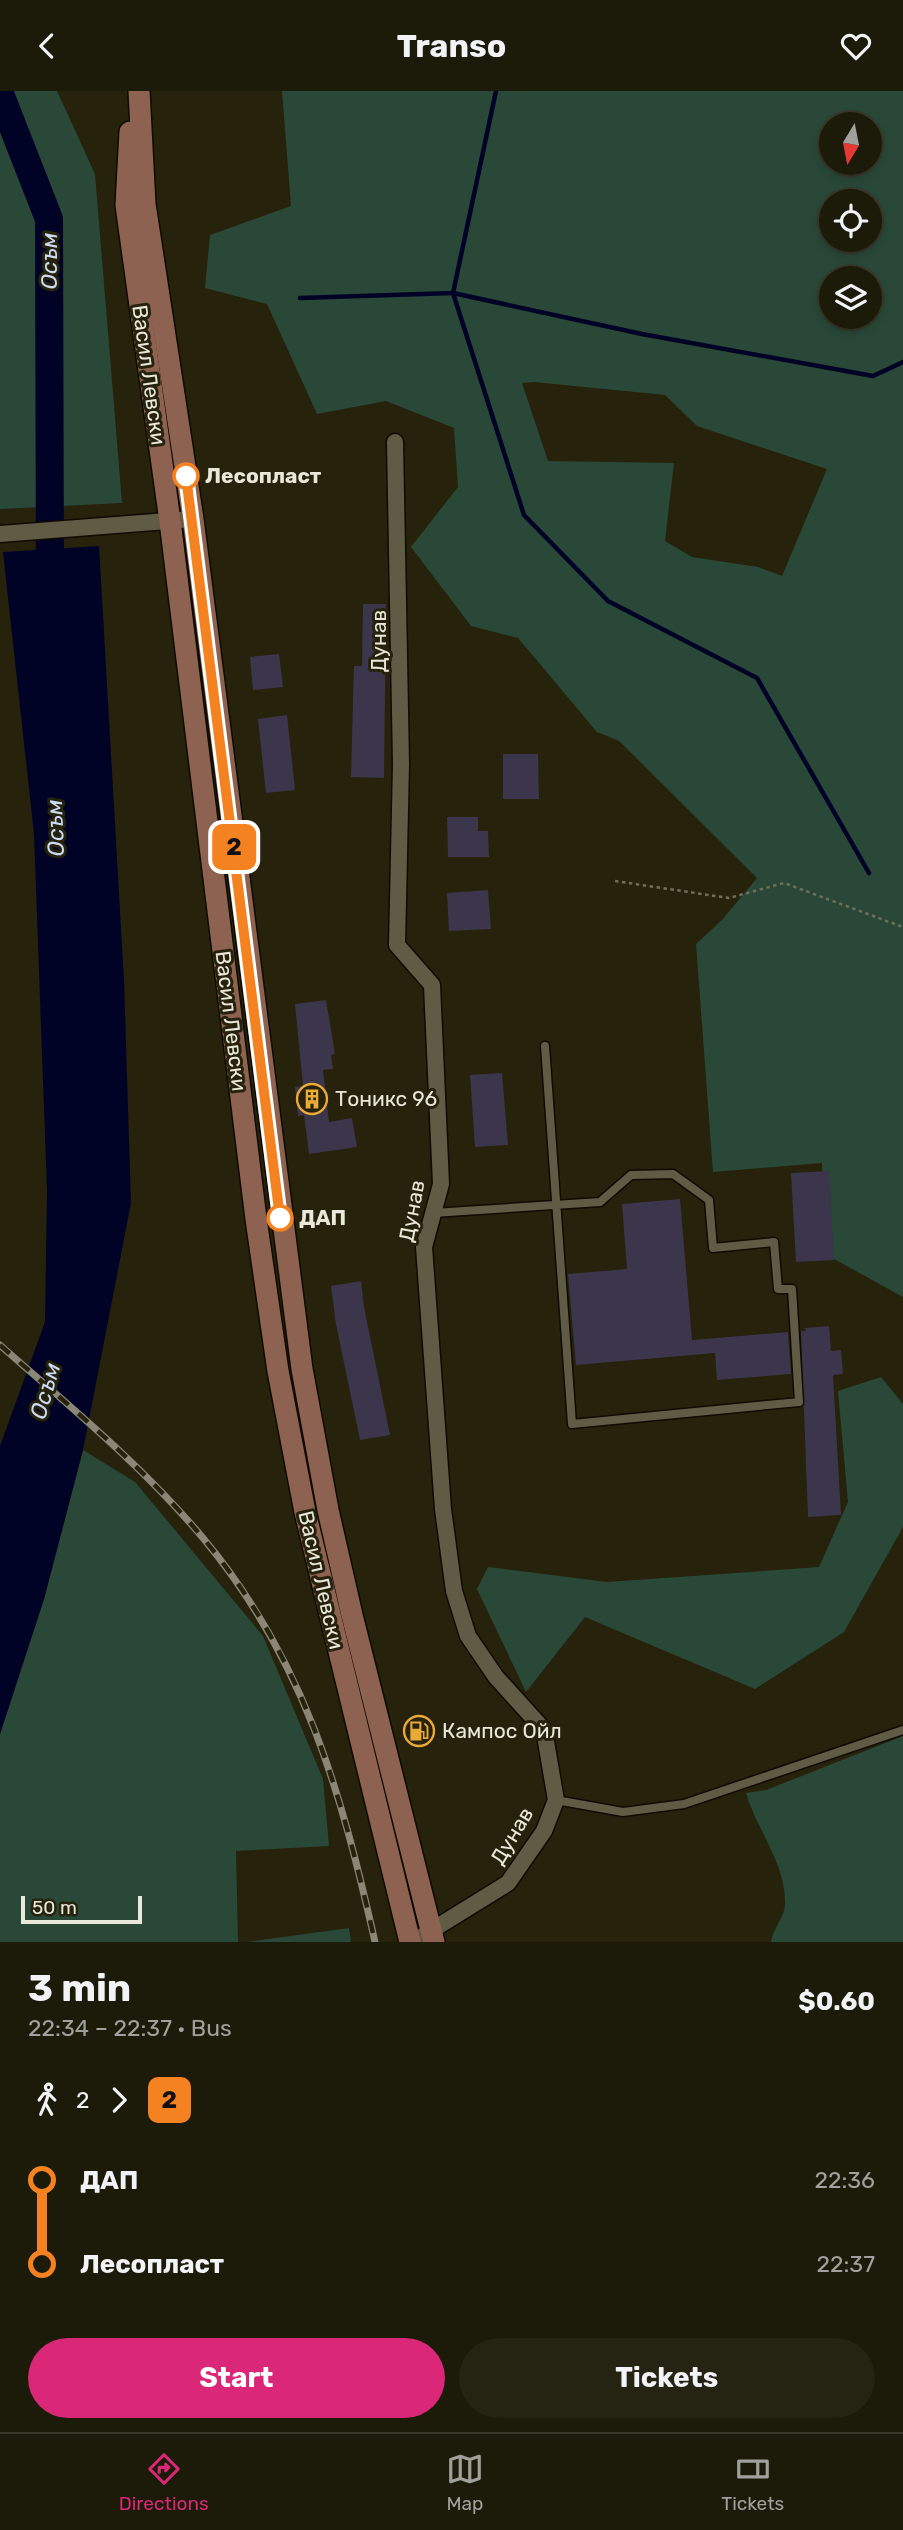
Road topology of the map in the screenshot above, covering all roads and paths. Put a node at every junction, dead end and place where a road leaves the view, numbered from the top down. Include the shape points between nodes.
1 (132, 91) edge
2 (139, 91) edge
3 (395, 442) dead end
4 (192, 519) junction
5 (170, 521) junction
6 (0, 534) edge
7 (615, 881) dead end
8 (903, 927) edge
9 (545, 1046) dead end
10 (555, 1205) junction
11 (433, 1213) junction
12 (903, 1730) edge
13 (556, 1800) junction
14 (432, 1937) edge
15 (410, 1940) edge

1 - 5 main road, Васил Левски via 126,205
2 - 4 main road, Васил Левски via 145,204
3 - 11 street, Дунав via 401,764 397,945 432,985 441,1184
4 - 5 street
4 - 14 main road, Васил Левски via 302,1369 352,1615
5 - 6 street
5 - 15 main road, Васил Левски via 278,1371 305,1512
7 - 8 path via 729,898 784,883
9 - 10 lane
10 - 10 lane via 572,1424 799,1402 792,1289 778,1289 774,1242 713,1248 709,1200 673,1174 631,1175 600,1202
10 - 11 lane
11 - 13 street, Дунав via 424,1247 443,1509 454,1591 468,1636 496,1677 544,1730
12 - 13 lane via 684,1804 622,1812
13 - 14 street, Дунав via 544,1831 508,1883
14 - 15 street, Дунав

